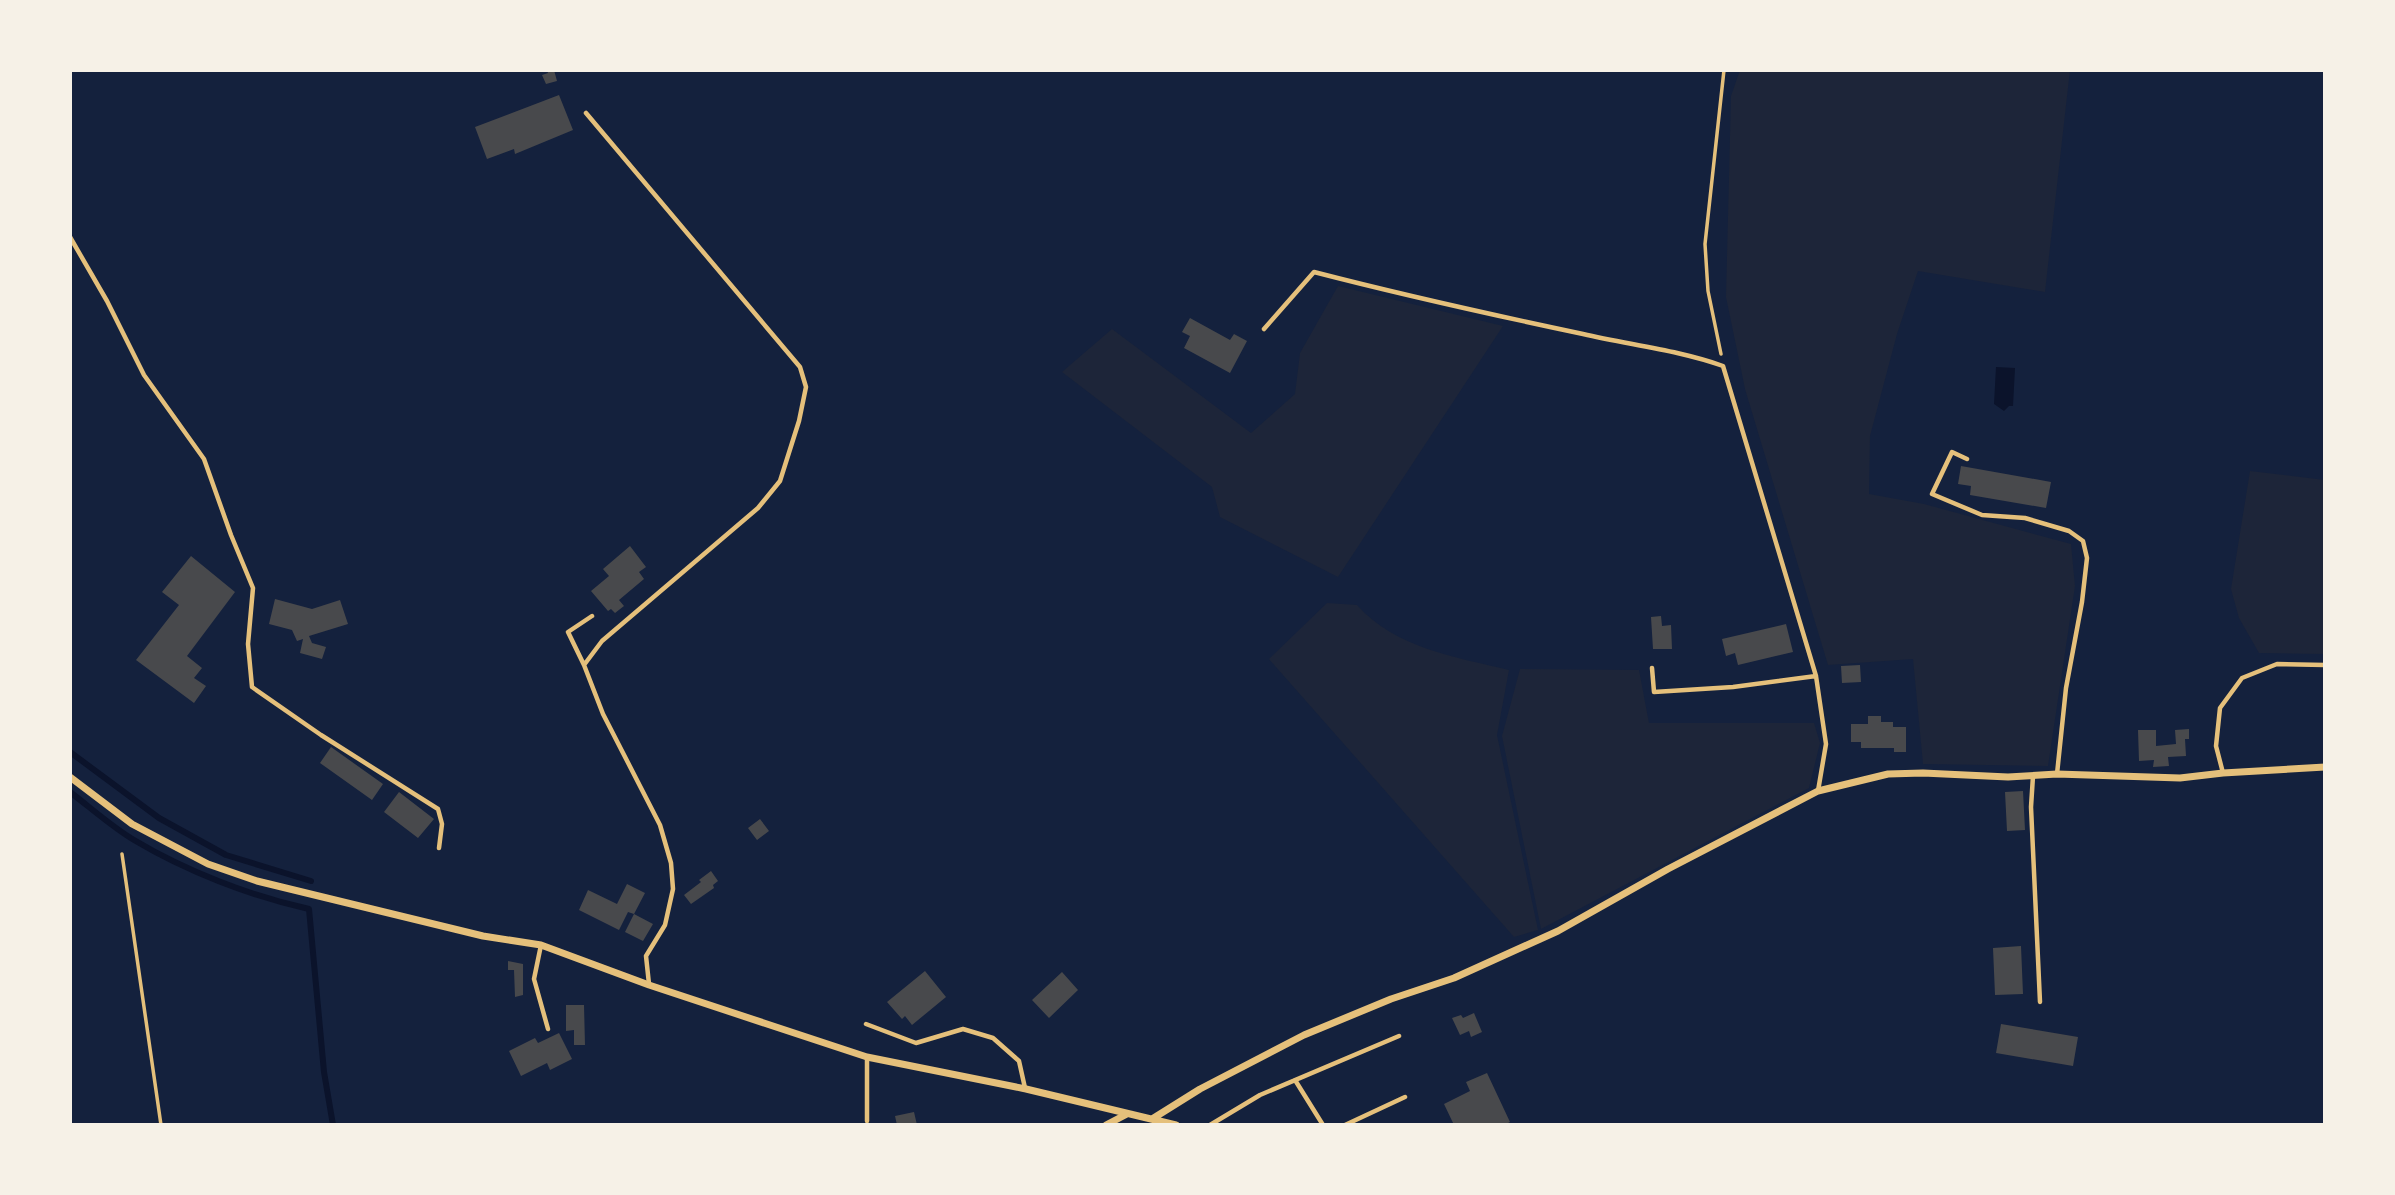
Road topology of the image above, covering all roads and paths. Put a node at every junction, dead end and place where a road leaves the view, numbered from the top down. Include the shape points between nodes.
1 (1724, 70) edge
2 (586, 113) dead end
3 (70, 237) edge
4 (1264, 328) dead end
5 (1723, 366) junction
6 (1967, 459) dead end
7 (592, 616) dead end
8 (584, 665) junction
9 (2325, 665) edge
10 (1652, 668) dead end
11 (1816, 676) junction
12 (2325, 767) edge
13 (2223, 773) junction
14 (2057, 774) junction
15 (2033, 775) junction
16 (70, 777) edge
17 (1818, 790) junction
18 (439, 848) dead end
19 (122, 854) dead end
20 (541, 945) junction
21 (649, 985) junction
22 (2040, 1002) dead end
23 (866, 1024) dead end
24 (548, 1029) dead end
25 (1399, 1036) dead end
26 (867, 1057) junction
27 (1295, 1080) junction
28 (1026, 1089) junction
29 (1405, 1097) dead end
30 (1128, 1114) junction
31 (1152, 1119) junction
32 (867, 1121) dead end
33 (161, 1125) edge
34 (1106, 1125) edge
35 (1176, 1125) edge
36 (1210, 1125) edge
37 (1323, 1125) edge
38 (1345, 1125) edge

1 - 5 path via 1705,244 1708,291
2 - 8 lane via 800,367 806,387 780,481 758,508 602,641
3 - 18 lane via 144,375 204,459 253,588 248,644 252,687 438,809 442,824
4 - 5 lane via 1314,272 1693,355
5 - 11 lane
6 - 14 lane via 1952,452 1932,494 1982,515 2025,518 2069,531 2082,541 2087,558
7 - 8 lane via 568,632
8 - 21 lane via 603,714 660,825 671,863 673,889 665,925 646,956
9 - 13 lane via 2277,664 2242,678 2220,709 2216,746
10 - 11 lane via 1654,692
11 - 17 lane via 1826,744
12 - 13 street
13 - 14 street via 2180,778
14 - 15 street
15 - 17 street via 1888,774
15 - 22 lane
16 - 20 street via 132,824 208,864 257,881 483,936
17 - 31 street via 1558,931 1476,969 1304,1035
19 - 33 path
20 - 21 street
20 - 24 lane via 534,979
21 - 26 street
23 - 28 lane via 916,1043 963,1029 993,1038 1018,1060
25 - 27 lane
26 - 28 street
26 - 32 lane
27 - 36 lane
27 - 37 lane
28 - 30 street
29 - 38 lane
30 - 31 street
30 - 34 street
31 - 35 street

